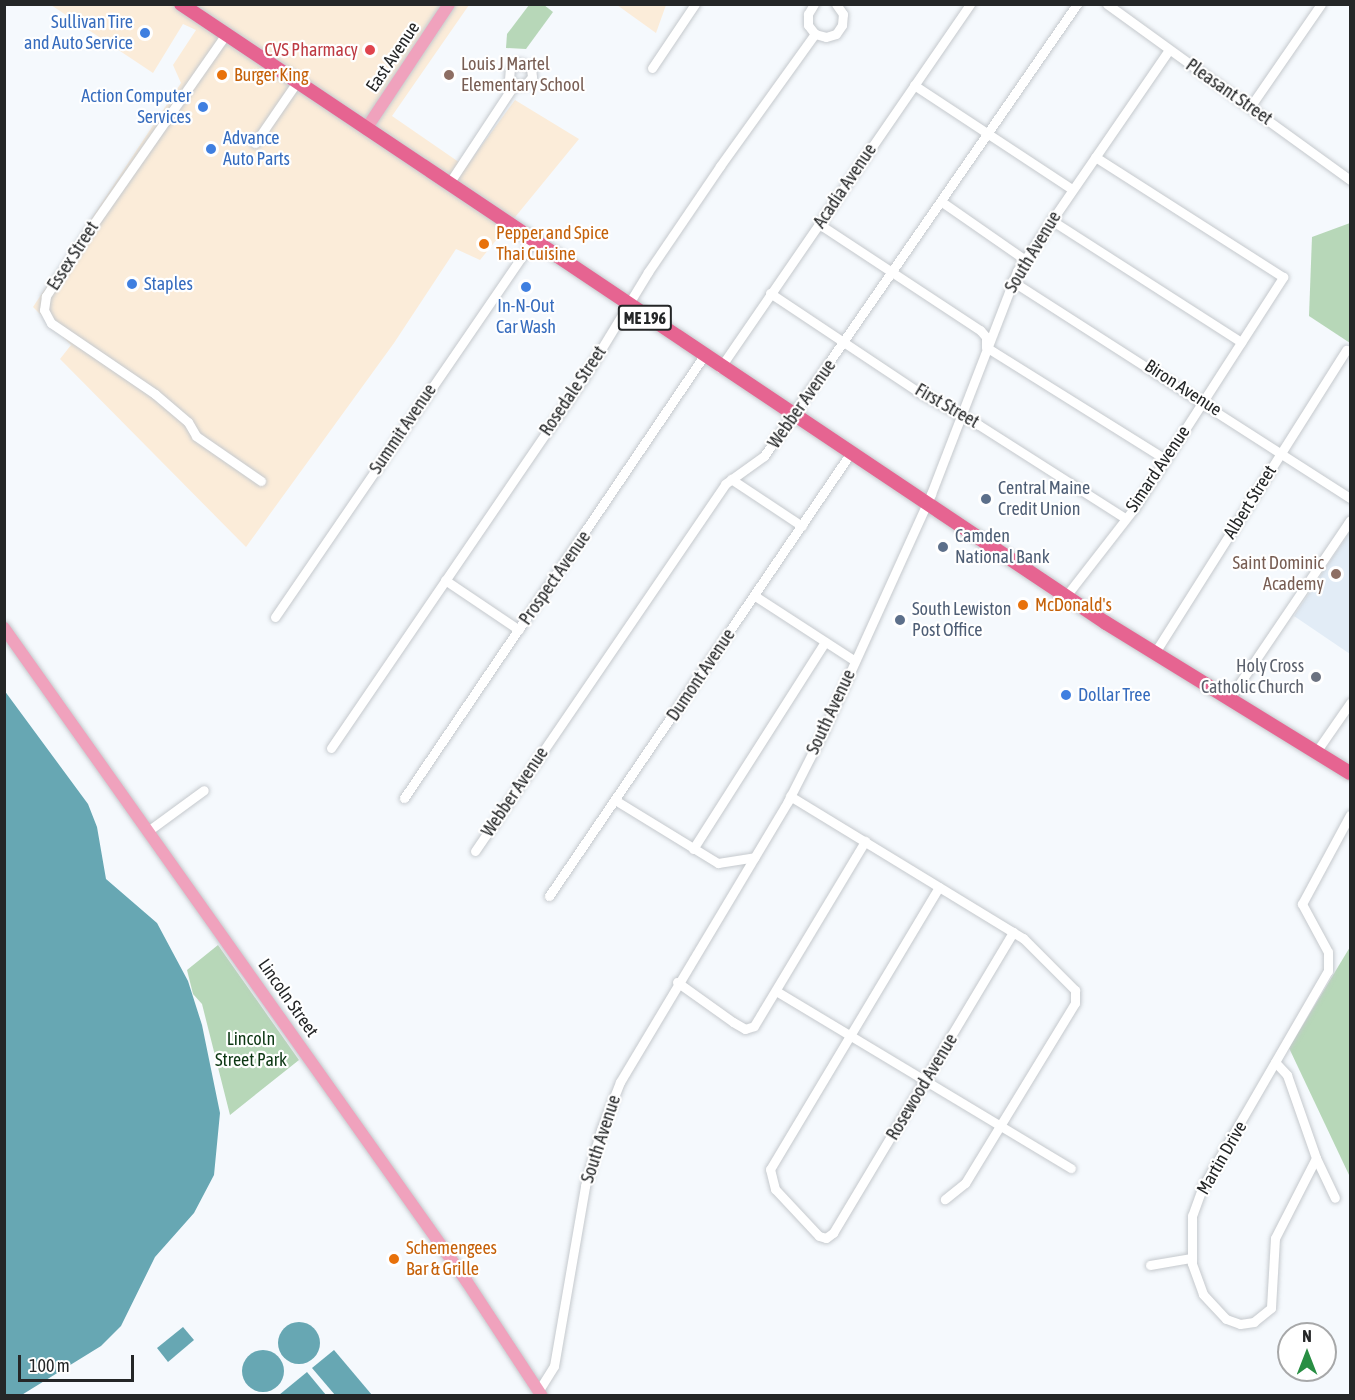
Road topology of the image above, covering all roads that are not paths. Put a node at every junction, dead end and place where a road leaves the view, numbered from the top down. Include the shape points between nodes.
1 (181, 4) edge
2 (450, 4) edge
3 (695, 4) edge
4 (814, 4) edge
5 (836, 4) edge
6 (970, 4) edge
7 (1077, 4) edge
8 (1107, 4) edge
9 (1321, 4) edge
10 (226, 34) junction
11 (815, 34) junction
12 (1169, 50) junction
13 (652, 68) dead end
14 (297, 82) junction
15 (914, 85) junction
16 (514, 86) dead end
17 (1250, 107) junction
18 (366, 129) junction
19 (988, 134) junction
20 (255, 143) dead end
21 (1095, 157) junction
22 (1350, 180) edge
23 (448, 185) junction
24 (1072, 189) junction
25 (942, 202) junction
26 (1051, 220) junction
27 (819, 224) junction
28 (532, 242) junction
29 (1024, 259) junction
30 (892, 273) junction
31 (1012, 280) junction
32 (770, 293) junction
33 (627, 306) junction
34 (1241, 342) junction
35 (844, 343) junction
36 (986, 347) junction
37 (1346, 350) dead end
38 (703, 357) junction
39 (720, 368) junction
40 (1204, 400) junction
41 (960, 415) junction
42 (793, 416) junction
43 (1281, 453) junction
44 (850, 454) junction
45 (1165, 459) junction
46 (731, 478) junction
47 (261, 481) dead end
48 (1350, 498) edge
49 (926, 503) junction
50 (1125, 518) junction
51 (1350, 520) edge
52 (802, 526) junction
53 (445, 580) junction
54 (755, 596) junction
55 (1066, 597) junction
56 (275, 617) dead end
57 (4, 628) edge
58 (519, 630) junction
59 (824, 643) junction
60 (1154, 654) junction
61 (855, 661) junction
62 (1229, 699) junction
63 (1350, 703) edge
64 (330, 748) dead end
65 (1316, 752) junction
66 (1350, 773) edge
67 (204, 790) dead end
68 (790, 796) junction
69 (404, 798) dead end
70 (615, 800) junction
71 (1350, 815) edge
72 (148, 831) junction
73 (866, 840) junction
74 (693, 849) junction
75 (475, 851) dead end
76 (755, 857) junction
77 (939, 886) junction
78 (549, 896) dead end
79 (1013, 932) junction
80 (677, 982) junction
81 (776, 991) junction
82 (849, 1036) junction
83 (1275, 1062) junction
84 (926, 1081) junction
85 (1000, 1126) junction
86 (1316, 1158) junction
87 (1071, 1168) dead end
88 (1335, 1198) dead end
89 (945, 1199) dead end
90 (1191, 1258) junction
91 (1150, 1265) dead end
92 (540, 1393) edge

1 - 10 highway, ME 196
2 - 18 main road, East Avenue
3 - 13 street
4 - 11 street via 807,19
5 - 11 street via 843,14 840,30 831,36
6 - 15 street, Acadia Avenue
7 - 19 street, Webber Avenue
8 - 12 street, Pleasant Street
9 - 17 street
10 - 14 highway, ME 196
10 - 47 street, Essex Street via 88,232 46,296 44,310 51,323 155,394 188,422 196,436
11 - 33 street, Rosedale Street via 720,165
12 - 17 street, Pleasant Street
12 - 21 street, South Avenue
14 - 18 highway, ME 196
14 - 20 street
15 - 19 street
15 - 27 street, Acadia Avenue
16 - 23 street
17 - 22 street, Pleasant Street
18 - 23 highway, ME 196
19 - 24 street
19 - 25 street, Webber Avenue
21 - 24 street, South Avenue
21 - 34 street, Simard Avenue via 1283,277
23 - 28 highway, ME 196
24 - 26 street, South Avenue
25 - 29 street
25 - 30 street, Webber Avenue
26 - 29 street, South Avenue
26 - 34 street
27 - 30 street
27 - 32 street, Acadia Avenue
28 - 33 highway, ME 196
28 - 56 street, Summit Avenue
29 - 31 street, South Avenue
30 - 35 street, Webber Avenue
30 - 36 street via 980,330 986,337
31 - 36 street, South Avenue
31 - 40 street, Biron Avenue
32 - 35 street, First Street
32 - 39 street, Acadia Avenue
33 - 38 highway, ME 196
33 - 53 street, Rosedale Street via 583,379
34 - 40 street, Simard Avenue
35 - 41 street, First Street
35 - 42 street, Webber Avenue
36 - 41 street, South Avenue
36 - 45 street
37 - 43 street, Albert Street
38 - 39 highway, ME 196
38 - 58 street, Prospect Avenue
39 - 42 highway, ME 196
40 - 43 street, Biron Avenue
40 - 45 street, Simard Avenue
41 - 49 street, South Avenue
41 - 50 street, First Street
42 - 44 highway, ME 196
42 - 46 street, Webber Avenue via 764,456
43 - 48 street, Biron Avenue
43 - 60 street, Albert Street
44 - 49 highway, ME 196
44 - 52 street, Dumont Avenue
45 - 50 street, Simard Avenue
46 - 52 street
46 - 75 street, Webber Avenue
49 - 55 highway, ME 196
49 - 61 street, South Avenue
50 - 55 street, Simard Avenue
51 - 62 street
52 - 54 street, Dumont Avenue
53 - 58 street
53 - 64 street, Rosedale Street
54 - 59 street
54 - 70 street, Dumont Avenue
55 - 60 highway, ME 196
57 - 72 main road, Lincoln Street
58 - 69 street, Prospect Avenue
59 - 61 street
59 - 74 street
60 - 62 highway, ME 196
61 - 68 street, South Avenue
62 - 65 highway, ME 196
63 - 65 street
65 - 66 highway, ME 196
67 - 72 street
68 - 73 street
68 - 76 street, South Avenue
70 - 74 street
70 - 78 street, Dumont Avenue
71 - 83 street, Martin Drive via 1302,904 1328,952 1328,971
72 - 92 main road, Lincoln Street via 467,1282
73 - 77 street
73 - 81 street
74 - 76 street via 718,863
76 - 80 street, South Avenue
77 - 79 street
77 - 82 street
79 - 84 street, Rosewood Avenue
79 - 85 street via 1045,958 1076,993 1075,1003
80 - 81 street via 748,1029 754,1026
80 - 92 street, South Avenue via 629,1064 601,1130 578,1219 555,1366
81 - 82 street
82 - 84 street
82 - 84 street, Rosewood Avenue via 778,1152 769,1177 775,1189 819,1236 826,1238 833,1233
83 - 86 street via 1291,1083
83 - 90 street, Martin Drive via 1199,1195 1190,1227
84 - 85 street
85 - 87 street
85 - 89 street via 965,1183
86 - 88 street
86 - 90 street, Martin Drive via 1278,1231 1272,1259 1273,1301 1262,1317 1246,1324 1226,1319 1203,1294
90 - 91 street

